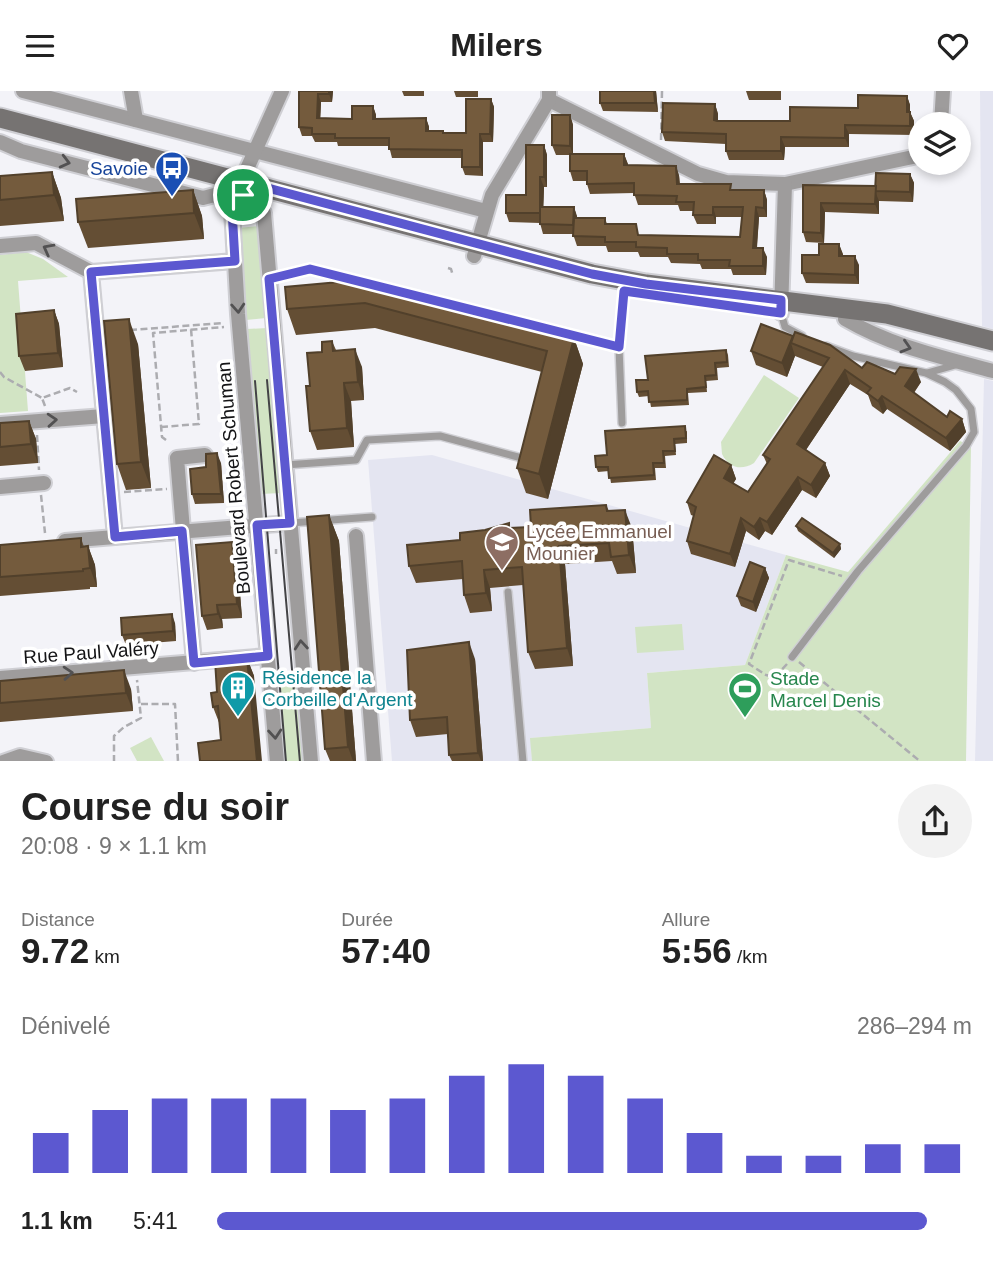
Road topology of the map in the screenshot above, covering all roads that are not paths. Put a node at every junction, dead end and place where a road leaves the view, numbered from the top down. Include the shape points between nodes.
1 (23, 91) edge
2 (131, 91) edge
3 (282, 91) edge
4 (943, 91) edge
5 (549, 96) edge
6 (942, 112) edge
7 (0, 118) edge
8 (136, 120) junction
9 (0, 130) edge
10 (0, 142) edge
11 (254, 152) junction
12 (908, 158) edge
13 (785, 184) junction
14 (239, 189) junction
15 (486, 211) junction
16 (0, 246) edge
17 (475, 250) junction
18 (235, 261) junction
19 (91, 272) junction
20 (269, 279) junction
21 (377, 286) edge
22 (624, 291) junction
23 (781, 306) junction
24 (538, 327) edge
25 (811, 340) edge
26 (993, 341) edge
27 (822, 344) edge
28 (619, 347) junction
29 (969, 352) junction
30 (993, 352) edge
31 (993, 370) edge
32 (926, 373) junction
33 (104, 416) junction
34 (622, 423) dead end
35 (0, 424) edge
36 (205, 455) edge
37 (517, 457) edge
38 (284, 465) junction
39 (42, 484) road end
40 (0, 487) edge
41 (372, 517) dead end
42 (290, 523) junction
43 (257, 525) junction
44 (182, 531) junction
45 (356, 536) dead end
46 (115, 537) junction
47 (48, 538) edge
48 (508, 591) dead end
49 (268, 656) junction
50 (792, 657) road end
51 (194, 663) junction
52 (0, 678) edge
53 (3, 761) edge
54 (46, 761) edge
55 (278, 761) edge
56 (311, 761) edge
57 (374, 761) edge
58 (523, 761) edge

1 - 8 street
2 - 8 street
3 - 11 street, Boulevard Robert Schuman
4 - 6 street
5 - 13 street via 698,174 740,184
5 - 15 street
7 - 14 main road
8 - 11 street
9 - 14 main road
10 -> 14 street via 203,198
11 - 14 street, Boulevard Robert Schuman
11 - 15 street
12 - 13 street
13 - 23 street
14 - 17 main road
14 - 18 street, Boulevard Robert Schuman via 232,210
14 - 20 street via 264,213
15 - 17 street
19 -> 16 street via 36,243
17 - 22 main road via 573,282
17 - 23 main road
18 - 19 street
18 -> 43 street, Boulevard Robert Schuman
19 - 33 street
20 - 21 lane via 310,269
20 - 38 street
22 - 23 main road
22 - 28 lane
23 - 25 lane via 785,327
23 -> 29 main road via 920,333
23 - 29 main road via 887,314
24 - 28 lane
26 - 29 main road
27 - 32 lane
28 - 34 lane
29 - 30 main road
29 - 31 street
29 - 32 lane
32 - 50 lane via 956,390 971,409 974,432
35 -> 33 street
33 - 46 street
36 - 44 street via 177,458
37 - 38 lane via 440,436 367,440 350,464
38 - 42 street
39 - 40 street
41 - 42 lane
42 - 43 street
56 -> 42 street
43 - 44 street
43 - 49 street, Boulevard Robert Schuman
44 - 46 street
44 - 51 street
45 - 57 street
46 - 47 street
48 - 58 lane
49 - 51 street, Rue Paul Valéry
49 -> 55 street, Boulevard Robert Schuman
52 -> 51 street, Rue Paul Valéry
53 - 54 street via 20,756

